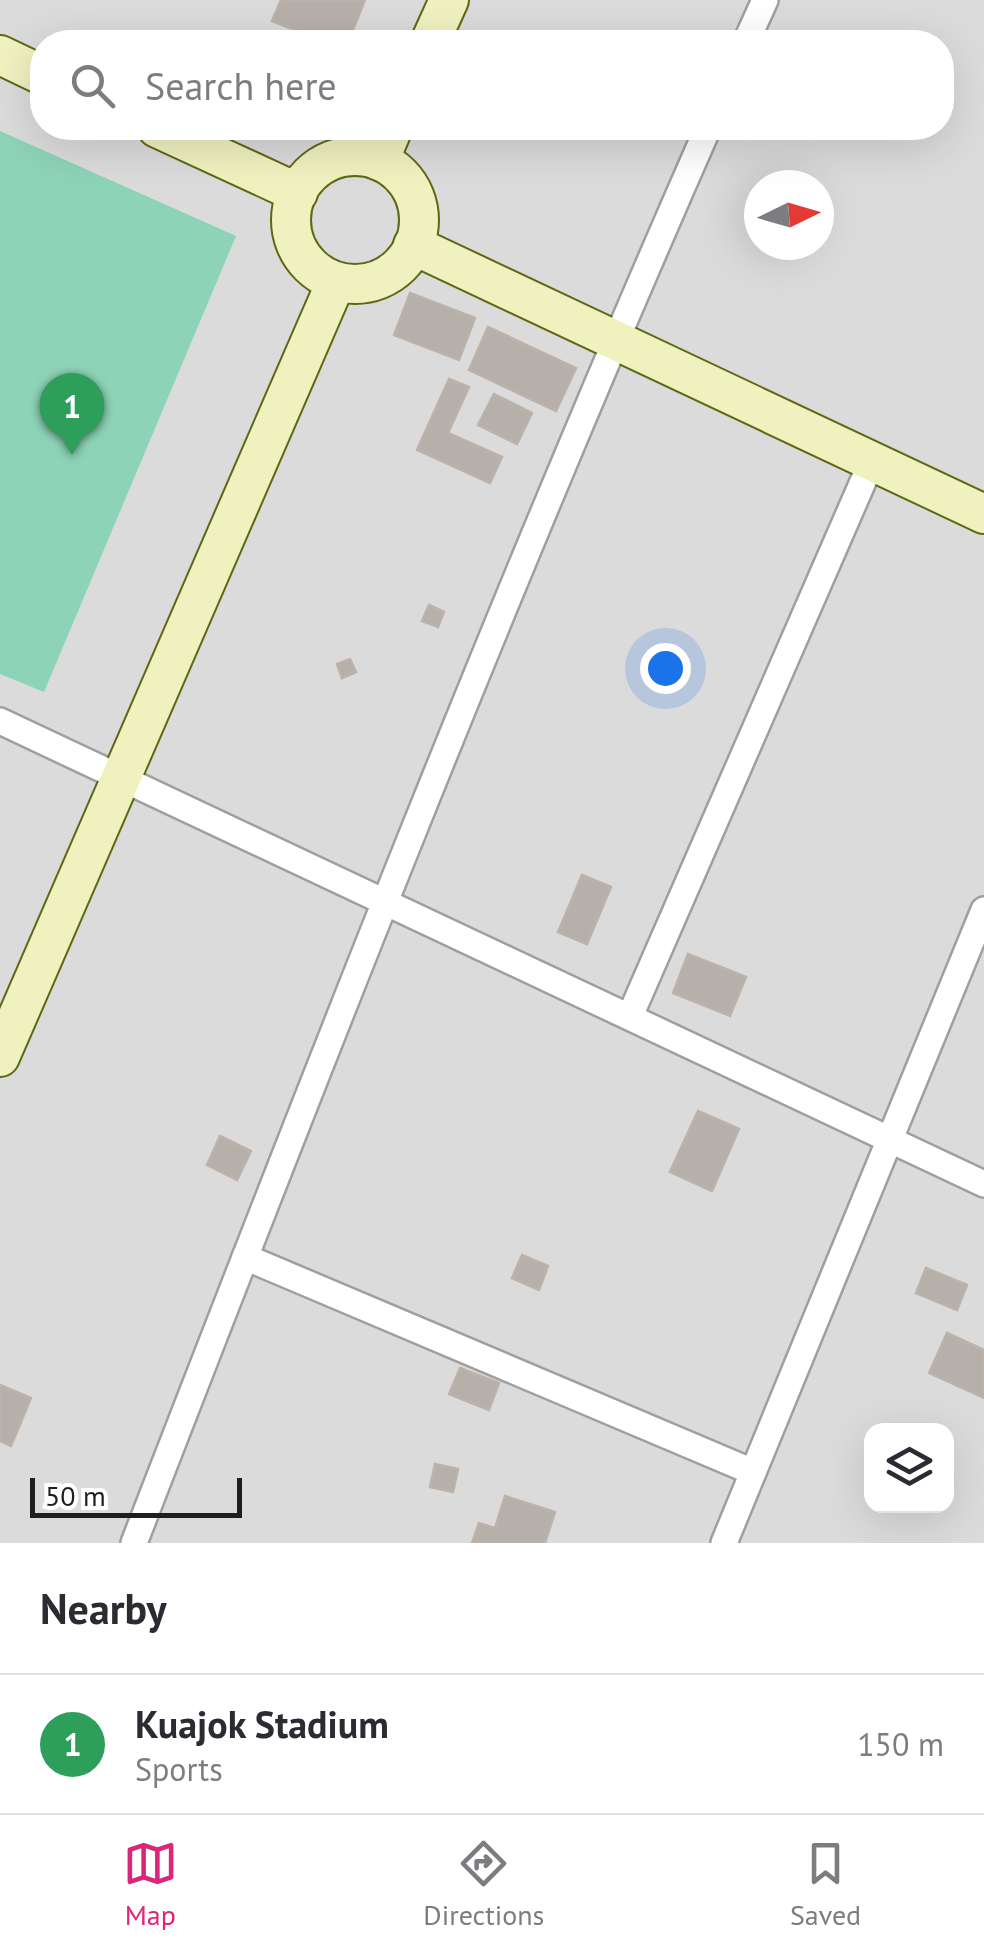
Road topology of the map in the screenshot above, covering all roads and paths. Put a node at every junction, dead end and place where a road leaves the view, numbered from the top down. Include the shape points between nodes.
1 (449, 0) edge
2 (764, 0) edge
3 (435, 30) edge
4 (751, 30) edge
5 (0, 55) edge
6 (30, 69) edge
7 (183, 140) edge
8 (703, 140) edge
9 (386, 144) edge
10 (298, 193) junction
11 (413, 245) junction
12 (336, 282) junction
13 (614, 342) junction
14 (872, 461) junction
15 (984, 514) edge
16 (0, 721) edge
17 (124, 779) junction
18 (386, 901) junction
19 (984, 910) edge
20 (630, 1016) junction
21 (0, 1057) edge
22 (893, 1140) junction
23 (984, 1184) edge
24 (245, 1257) junction
25 (753, 1472) junction
26 (134, 1543) edge
27 (724, 1543) edge

1 - 3 street
2 - 4 street
5 - 6 street
7 - 10 street
8 - 13 street
9 - 10 street via 322,165
9 - 11 street via 414,194
10 - 12 street via 294,240 318,273
11 - 12 street via 394,271 376,281
11 - 13 street
12 - 17 street
13 - 14 street
13 - 18 street
14 - 15 street
14 - 20 street
16 - 17 street
17 - 18 street
17 - 21 street
18 - 20 street
18 - 24 street
19 - 22 street
20 - 22 street
22 - 23 street
22 - 25 street
24 - 25 street
24 - 26 street
25 - 27 street

